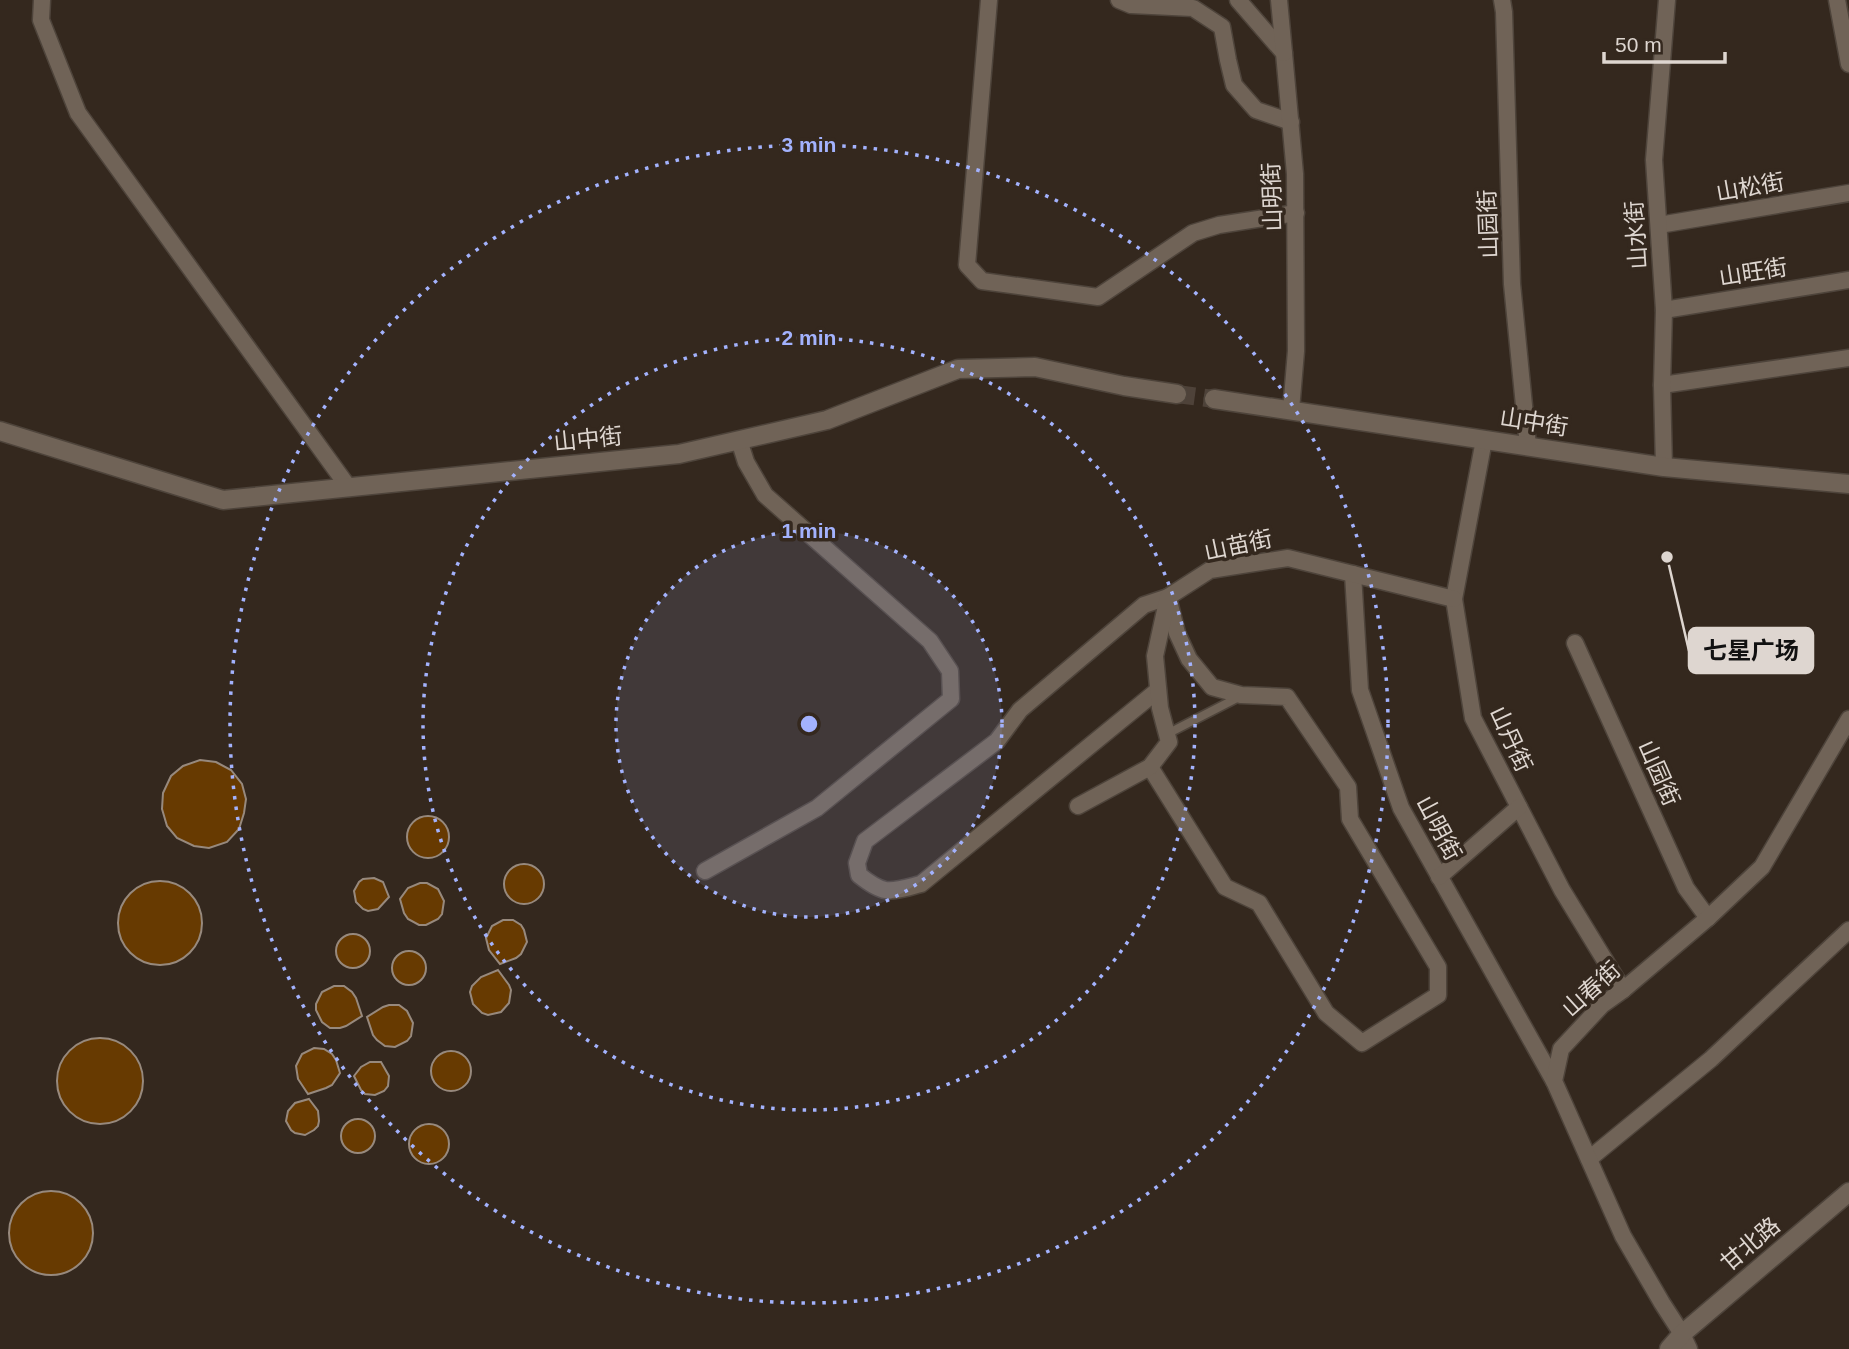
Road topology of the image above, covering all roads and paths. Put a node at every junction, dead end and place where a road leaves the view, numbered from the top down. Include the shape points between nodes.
1 (42, 0) edge
2 (989, 0) edge
3 (1119, 0) edge
4 (1238, 0) edge
5 (1279, 0) edge
6 (1502, 0) edge
7 (1667, 0) edge
8 (1837, 0) edge
9 (1284, 53) junction
10 (1849, 64) edge
11 (1291, 122) junction
12 (1849, 193) edge
13 (1296, 213) junction
14 (1659, 225) junction
15 (1849, 280) edge
16 (1664, 310) junction
17 (1849, 358) edge
18 (1662, 385) junction
19 (1177, 394) tunnel mouth
20 (1214, 399) tunnel mouth
21 (1291, 411) junction
22 (0, 431) edge
23 (739, 440) junction
24 (1484, 440) junction
25 (1528, 446) junction
26 (1664, 467) junction
27 (1849, 484) edge
28 (349, 488) junction
29 (1353, 574) junction
30 (1168, 597) junction
31 (1454, 598) junction
32 (1575, 643) dead end
33 (1158, 691) junction
34 (1241, 695) junction
35 (1849, 719) edge
36 (1167, 734) junction
37 (1150, 767) junction
38 (1079, 806) dead end
39 (1519, 807) junction
40 (705, 871) dead end
41 (1439, 877) junction
42 (1708, 918) junction
43 (1849, 930) edge
44 (1623, 990) junction
45 (1554, 1081) junction
46 (1589, 1159) junction
47 (1849, 1192) edge
48 (1685, 1341) edge
49 (1669, 1349) edge

1 - 28 street via 41,20 78,113
2 - 13 street via 967,265 982,281 1098,297 1194,233
3 - 11 street via 1131,5 1193,8 1222,27 1234,85 1256,110
4 - 9 street
5 - 9 street, 山明街
6 - 25 street, 山园街 via 1512,284
7 - 14 street, 山水街 via 1654,160
8 - 10 street
9 - 11 street, 山明街
11 - 13 street, 山明街
12 - 14 street, 山松街
13 - 21 street, 山明街
14 - 16 street, 山水街
15 - 16 street, 山旺街
16 - 18 street, 山水街
17 - 18 street
18 - 26 street, 山水街
19 - 23 street, 山中街 via 1035,368 958,369 827,420
20 - 21 street, 山中街
21 - 24 street, 山中街
22 - 28 street, 山中街 via 223,500
23 - 28 street, 山中街 via 679,454
23 - 40 street via 765,495 930,641 950,671 951,699 817,808
24 - 25 street, 山中街
24 - 31 street, 山丹街
25 - 26 street, 山中街
26 - 27 street, 山中街
29 - 30 street, 山苗街 via 1287,558 1210,570
29 - 31 street, 山苗街
29 - 41 street, 山明街 via 1360,690 1401,808
30 - 33 street via 1155,656
30 - 33 street, 山苗街 via 1144,605 1020,710 997,741 865,841 857,863 859,875 873,886 892,891 921,884
30 - 34 street via 1189,659 1212,687
31 - 39 street, 山丹街 via 1473,718
32 - 42 street, 山园街 via 1686,888
33 - 36 street
34 - 36 lane
34 - 37 street via 1287,697 1348,788 1350,819 1438,967 1438,995 1362,1043 1326,1013 1259,903 1226,887
35 - 42 street, 山春街 via 1762,867
36 - 37 street via 1169,742
37 - 38 street
39 - 41 street
39 - 44 street, 山丹街 via 1562,890
41 - 45 street, 山明街
42 - 44 street, 山春街
43 - 46 street via 1711,1059
44 - 45 street, 山春街 via 1602,1005 1561,1049
45 - 46 street
46 - 48 street via 1623,1236
47 - 48 street, 甘北路
48 - 49 street, 甘北路

